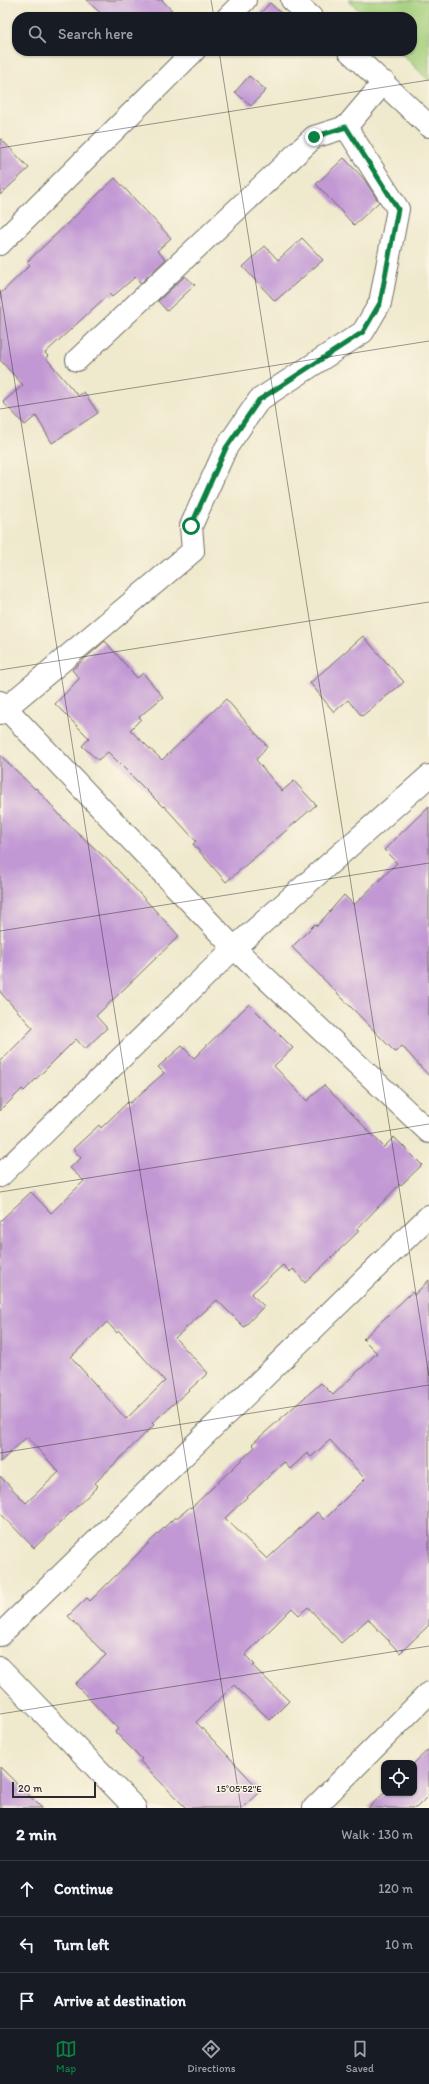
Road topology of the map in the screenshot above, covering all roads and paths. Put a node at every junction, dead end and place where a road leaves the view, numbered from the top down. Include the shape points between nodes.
1 (245, 0) edge
2 (292, 0) edge
3 (233, 12) edge
4 (305, 12) edge
5 (189, 56) edge
6 (355, 56) edge
7 (384, 82) junction
8 (429, 126) edge
9 (346, 127) junction
10 (0, 244) edge
11 (77, 360) dead end
12 (2, 708) edge
13 (429, 776) edge
14 (234, 948) junction
15 (429, 1132) edge
16 (0, 1176) edge
17 (429, 1216) edge
18 (0, 1636) edge
19 (0, 1668) edge
20 (429, 1694) edge
21 (135, 1808) edge
22 (314, 1808) edge

1 - 3 street
2 - 4 street
5 - 10 street
6 - 7 street
7 - 8 street
7 - 9 street
9 - 11 street via 314,137
9 - 12 street via 398,209 380,303 363,332 259,400 226,448 191,526 193,551
12 - 14 street
13 - 14 street
14 - 15 street
14 - 16 street
17 - 18 street
19 - 21 street
20 - 22 street

